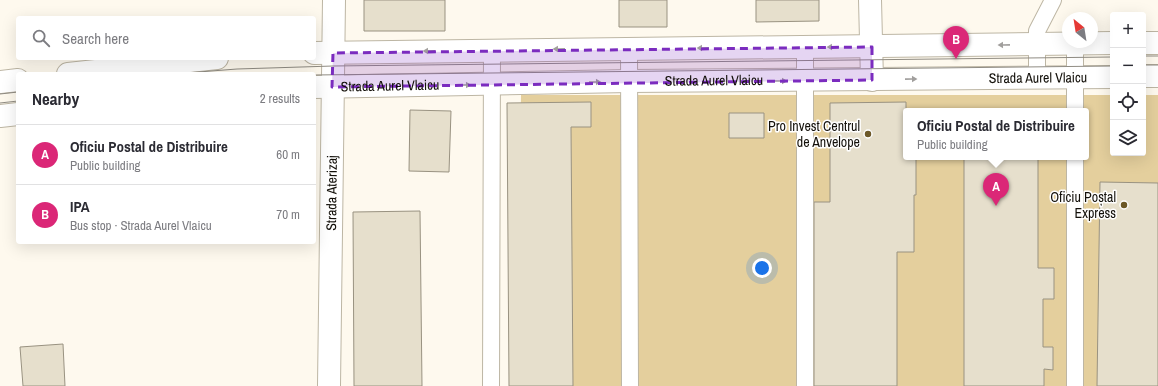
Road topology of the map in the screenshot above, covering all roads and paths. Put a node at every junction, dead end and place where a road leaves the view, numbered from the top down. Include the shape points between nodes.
1 (334, 0) edge
2 (870, 0) edge
3 (1053, 0) edge
4 (1146, 43) edge
5 (1158, 43) edge
6 (1037, 44) junction
7 (1062, 44) edge
8 (1098, 44) edge
9 (1110, 44) edge
10 (805, 47) junction
11 (872, 47) junction
12 (629, 48) junction
13 (1075, 48) edge
14 (492, 50) junction
15 (324, 53) edge
16 (198, 60) edge
17 (87, 72) edge
18 (1146, 76) edge
19 (1158, 76) edge
20 (1037, 77) junction
21 (1075, 77) junction
22 (1110, 77) edge
23 (16, 80) edge
24 (805, 80) junction
25 (872, 80) junction
26 (629, 81) junction
27 (0, 82) edge
28 (493, 84) junction
29 (323, 87) edge
30 (1075, 108) edge
31 (16, 114) edge
32 (0, 116) edge
33 (1075, 160) edge
34 (329, 386) edge
35 (491, 386) edge
36 (630, 386) edge
37 (805, 386) edge
38 (1075, 386) edge

1 - 15 main road, Strada Aterizaj
2 - 11 main road
3 - 6 lane via 1037,31
4 - 5 main road
6 - 7 main road
6 -> 11 main road
6 - 20 lane
8 - 9 main road
11 -> 10 main road
10 -> 12 main road
10 - 24 lane
11 - 25 main road
12 -> 14 main road
12 - 26 lane
13 - 21 lane
14 -> 15 main road
14 - 28 lane
15 - 29 main road, Strada Aterizaj
16 - 17 main road
18 - 19 main road
20 - 21 main road, Strada Aurel Vlaicu
25 -> 20 main road, Strada Aurel Vlaicu
21 - 22 main road, Strada Aurel Vlaicu
21 - 30 lane
23 - 27 main road
24 - 25 main road, Strada Aurel Vlaicu
26 -> 24 main road, Strada Aurel Vlaicu
24 - 37 lane
28 -> 26 main road, Strada Aurel Vlaicu
26 - 36 lane
29 -> 28 main road, Strada Aurel Vlaicu
28 - 35 lane
29 - 34 main road, Strada Aterizaj
31 - 32 main road
33 - 38 lane

